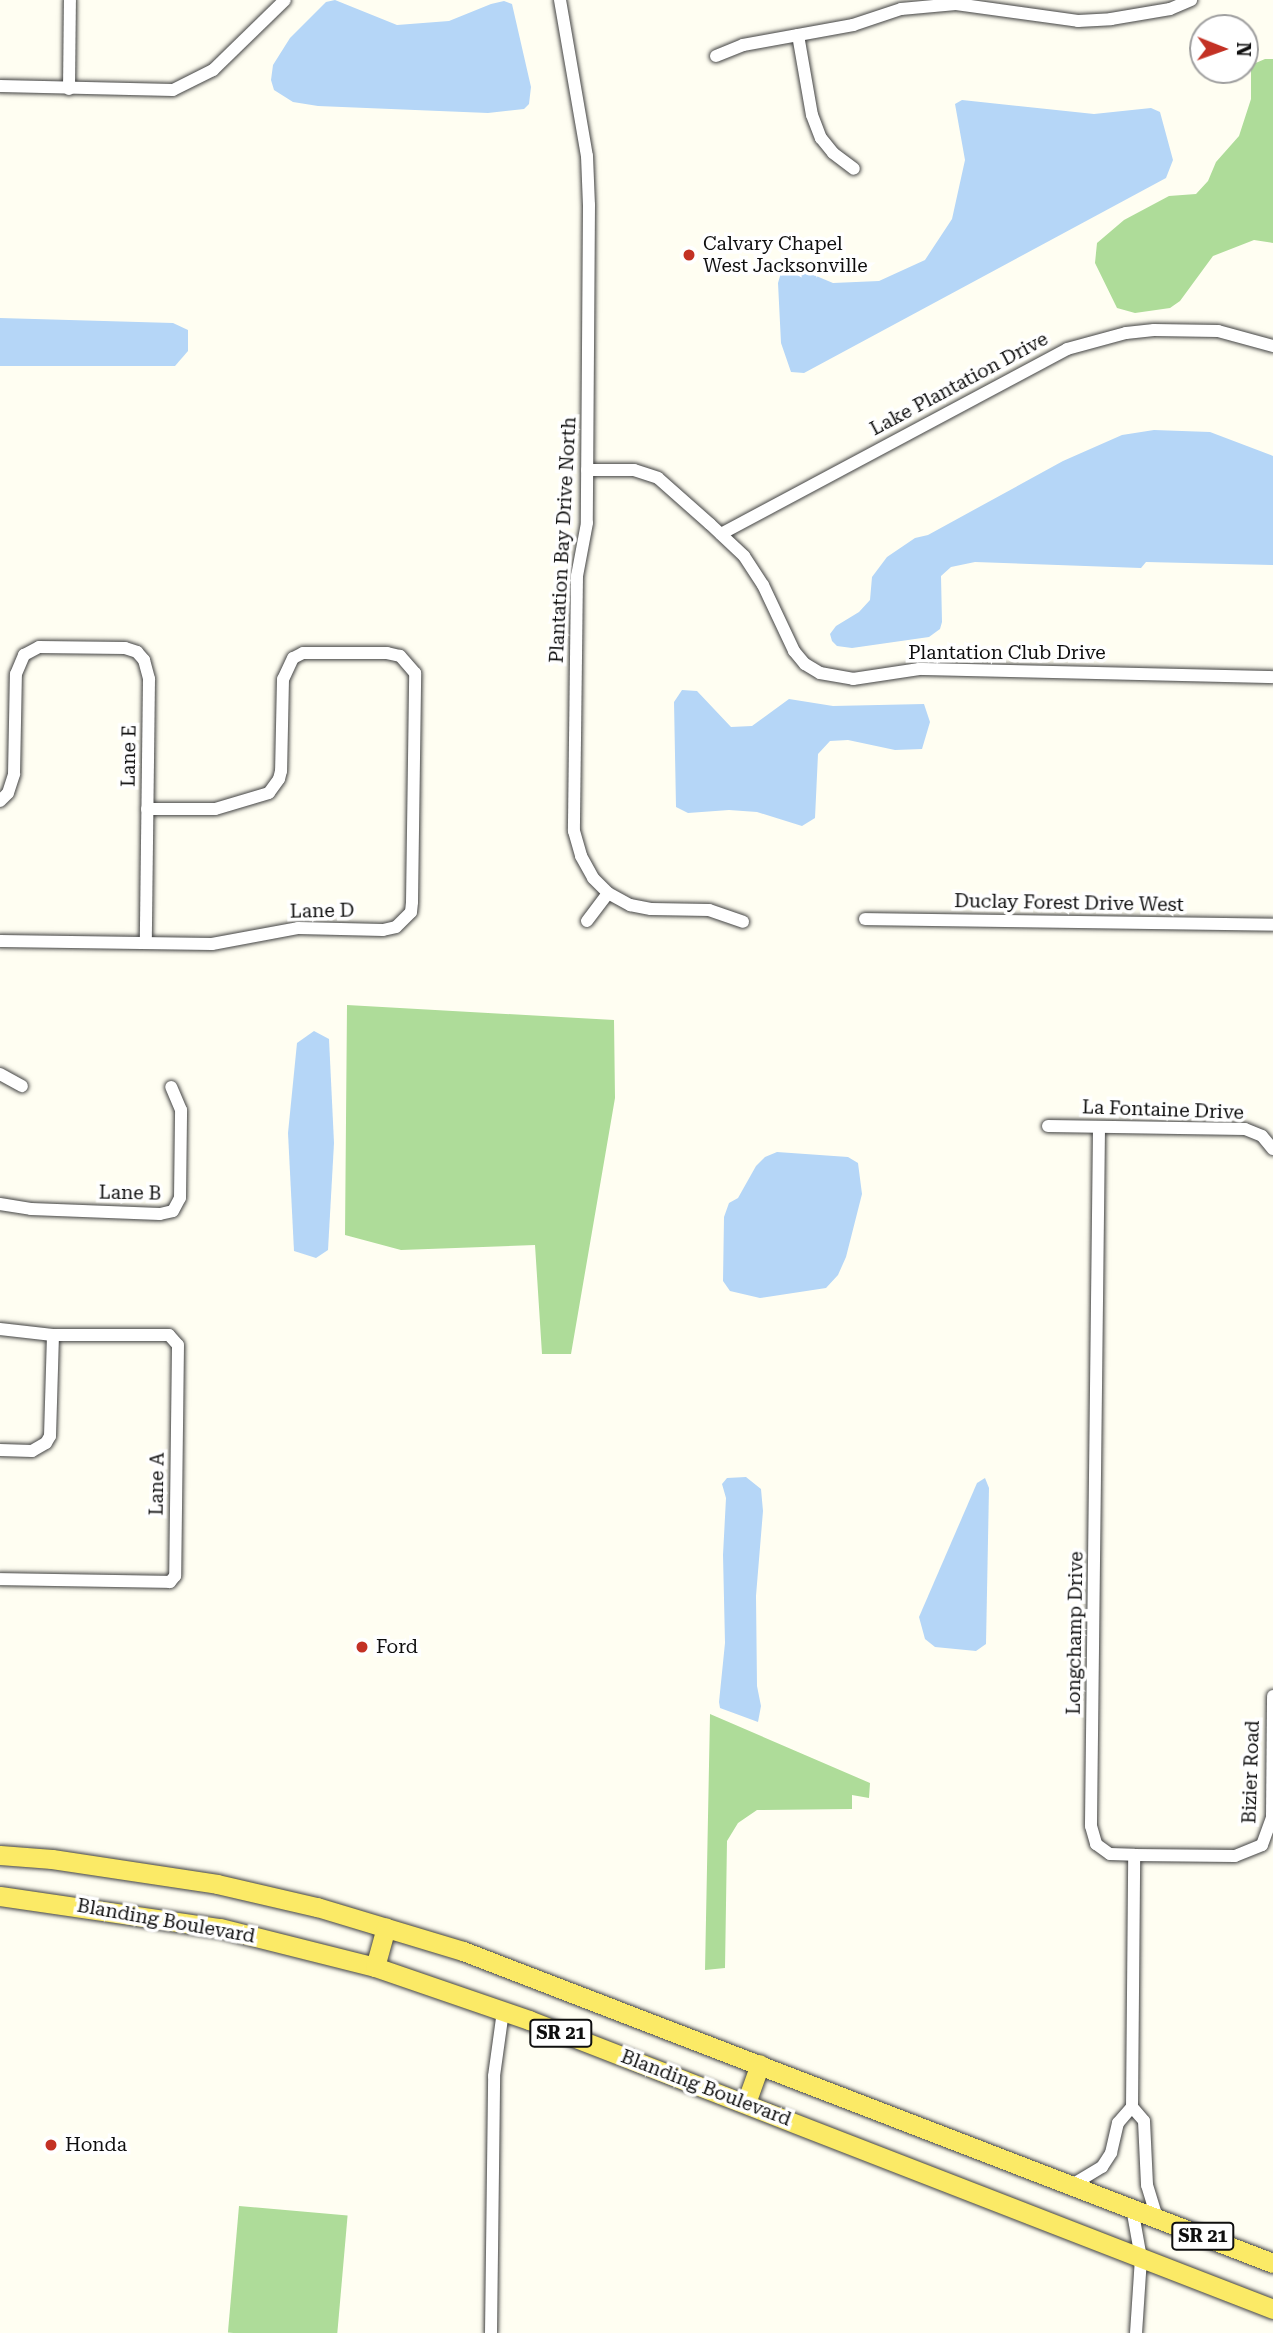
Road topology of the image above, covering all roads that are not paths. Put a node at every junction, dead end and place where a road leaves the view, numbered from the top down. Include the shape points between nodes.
1 (70, 0) edge
2 (285, 0) edge
3 (559, 0) edge
4 (1191, 0) edge
5 (900, 5) edge
6 (799, 35) junction
7 (716, 56) dead end
8 (0, 86) edge
9 (69, 89) junction
10 (854, 169) dead end
11 (1273, 346) edge
12 (587, 470) junction
13 (722, 534) junction
14 (1273, 677) edge
15 (416, 684) joint
16 (0, 801) edge
17 (147, 809) junction
18 (608, 893) junction
19 (865, 919) dead end
20 (587, 921) dead end
21 (743, 922) dead end
22 (1273, 925) edge
23 (0, 940) edge
24 (146, 943) junction
25 (0, 1074) edge
26 (22, 1086) dead end
27 (171, 1087) dead end
28 (1048, 1126) dead end
29 (1099, 1128) junction
30 (1272, 1147) edge
31 (0, 1204) edge
32 (0, 1329) edge
33 (53, 1335) junction
34 (0, 1450) edge
35 (0, 1579) edge
36 (1273, 1696) edge
37 (0, 1854) edge
38 (1134, 1856) junction
39 (0, 1896) edge
40 (386, 1927) junction
41 (375, 1966) junction
42 (503, 2011) junction
43 (760, 2064) junction
44 (746, 2104) junction
45 (1132, 2107) junction
46 (1072, 2185) junction
47 (1132, 2208) junction
48 (1157, 2218) junction
49 (1141, 2258) junction
50 (1273, 2263) edge
51 (1273, 2309) edge
52 (491, 2333) edge
53 (1136, 2333) edge

1 - 9 street
2 - 9 street via 213,70 173,90
3 - 12 street, Plantation Bay Drive North via 587,156
4 - 5 street via 1170,9 1078,21 957,4
5 - 6 street via 853,25
6 - 7 street via 743,45
6 - 10 street via 812,116 821,138
8 - 9 street
11 - 13 street, Lake Plantation Drive via 1218,331 1164,329 1126,333 1067,349
12 - 13 street, Plantation Club Drive via 634,470 657,478
12 - 18 street, Plantation Bay Drive North via 587,523 577,576 574,831 593,878
13 - 14 street, Plantation Club Drive via 763,585 794,651 805,664 828,676 853,679 919,669
15 - 17 street, Lane E via 409,663 400,656 303,653 293,658 283,679 281,771 269,793 215,809
15 - 24 street, Lane D via 412,902 404,921 383,930 299,928 212,944
16 - 17 street, Lane E via 14,774 16,674 24,655 40,647 125,648 145,660 149,679
17 - 24 street
18 - 20 street
18 - 21 street, Plantation Bay Drive North via 630,905 709,910
19 - 22 street, Duclay Forest Drive West
23 - 24 street, Lane D
25 - 26 street
27 - 31 street, Lane B via 181,1110 180,1198 173,1211 31,1209
28 - 29 street, La Fontaine Drive
29 - 30 street, La Fontaine Drive via 1245,1129 1262,1136
29 - 38 street, Longchamp Drive via 1091,1826 1092,1836 1103,1850
32 - 33 street
33 - 34 street via 50,1436 32,1451
33 - 35 street, Lane A via 169,1335 175,1339 175,1576 170,1582
36 - 38 street, Bizier Road via 1272,1817 1262,1845 1235,1856
37 - 40 main road, SR 21 via 217,1884
38 - 45 street
39 - 41 main road, Blanding Boulevard / SR 21 via 220,1928
40 - 41 main road
40 - 43 main road, SR 21 via 556,1985
41 - 42 main road, Blanding Boulevard / SR 21
42 - 44 main road, Blanding Boulevard / SR 21
42 - 52 street via 494,2076
43 - 44 main road
43 - 46 main road, SR 21
44 - 49 main road, Blanding Boulevard / SR 21
45 - 46 street via 1118,2123 1111,2153 1102,2167
45 - 48 street via 1144,2121 1147,2185
46 - 47 main road, SR 21
47 - 48 main road, SR 21
47 - 49 street
48 - 50 main road, SR 21
49 - 51 main road, Blanding Boulevard / SR 21
49 - 53 street

